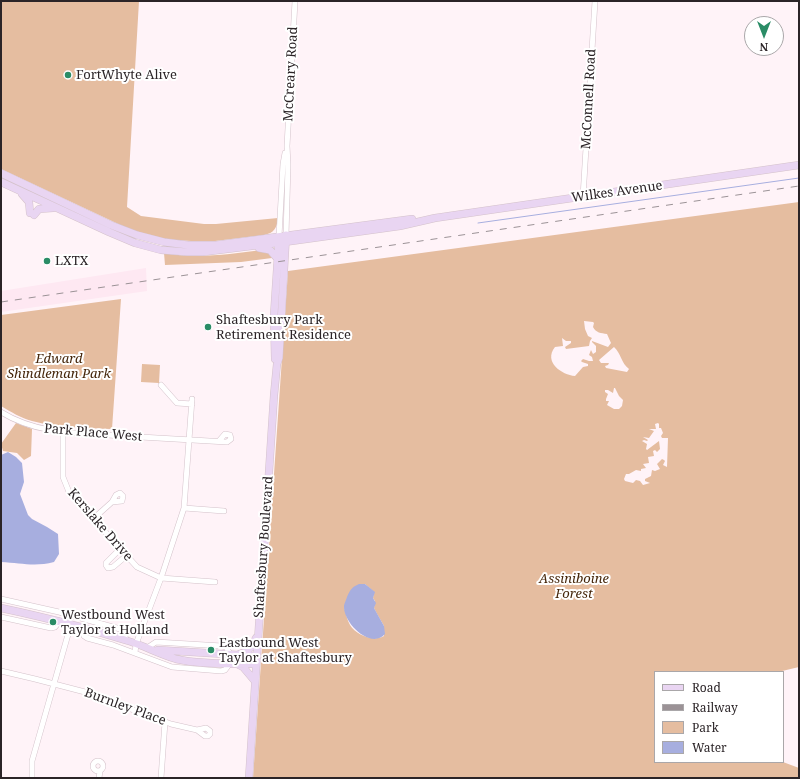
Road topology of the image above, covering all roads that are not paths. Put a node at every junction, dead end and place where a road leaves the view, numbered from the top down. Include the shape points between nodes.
1 (295, 1) edge
2 (595, 1) edge
3 (799, 165) edge
4 (1, 173) edge
5 (1, 182) edge
6 (20, 191) junction
7 (583, 196) junction
8 (56, 208) junction
9 (282, 239) junction
10 (236, 249) junction
11 (277, 258) junction
12 (276, 364) junction
13 (160, 385) dead end
14 (1, 412) edge
15 (63, 432) junction
16 (189, 440) junction
17 (219, 441) dead end
18 (112, 502) dead end
19 (184, 508) junction
20 (224, 511) dead end
21 (92, 519) junction
22 (120, 549) junction
23 (126, 556) junction
24 (161, 578) junction
25 (215, 582) dead end
26 (1, 599) edge
27 (1, 608) edge
28 (1, 617) edge
29 (60, 621) junction
30 (71, 624) junction
31 (82, 627) junction
32 (258, 632) junction
33 (126, 640) junction
34 (136, 644) junction
35 (150, 649) junction
36 (135, 653) junction
37 (233, 654) junction
38 (256, 656) junction
39 (232, 663) junction
40 (256, 664) junction
41 (1, 671) edge
42 (254, 680) junction
43 (54, 684) junction
44 (165, 722) junction
45 (197, 730) dead end
46 (100, 771) dead end
47 (32, 778) edge
48 (99, 778) edge
49 (161, 778) edge
50 (248, 778) edge

1 - 9 street, McCreary Road
2 - 7 street, McConnell Road
3 - 7 main road, Wilkes Avenue
4 - 9 main road via 137,236 188,245
5 - 6 main road
6 - 8 main road
6 - 8 main road via 29,202 32,214 39,209
7 - 9 main road, Wilkes Avenue via 434,218 400,220
8 - 10 main road via 109,232 161,250 196,253
9 - 10 main road
9 - 11 main road, Shaftesbury Boulevard
9 - 12 main road, Shaftesbury Boulevard via 279,358
10 - 11 main road via 266,249
11 - 12 main road, Shaftesbury Boulevard via 274,315
12 - 32 main road, Shaftesbury Boulevard
13 - 16 street via 177,403 192,402
14 - 15 street, Park Place West via 32,426
15 - 16 street, Park Place West
15 - 21 street, Kerslake Drive via 63,477 69,492
16 - 17 street, Park Place West
16 - 19 street
18 - 21 street
19 - 20 street
19 - 24 street
21 - 22 street, Kerslake Drive
22 - 23 street, Kerslake Drive
22 - 23 street via 106,563 108,568
23 - 24 street, Kerslake Drive via 137,567
24 - 25 street
24 - 34 street
26 - 33 street via 120,629 124,632
27 - 29 main road
28 - 29 street via 51,628
29 - 30 main road
30 - 31 main road
30 - 43 street
31 - 33 main road
31 - 36 street via 87,638
32 - 37 main road via 250,649 244,653
32 - 38 main road, Shaftesbury Boulevard
33 - 34 main road
34 - 35 main road
34 - 36 street
35 - 37 main road
35 - 39 main road via 178,659
36 - 39 street via 177,668 221,671
37 - 38 main road
38 - 40 main road, Shaftesbury Boulevard
39 - 40 main road
39 - 42 main road via 243,667
40 - 42 main road, Shaftesbury Boulevard
41 - 43 street, Burnley Place
42 - 50 main road, Shaftesbury Boulevard
43 - 44 street, Burnley Place via 85,692
43 - 47 street via 32,761
44 - 45 street, Burnley Place
44 - 49 street
46 - 48 street

